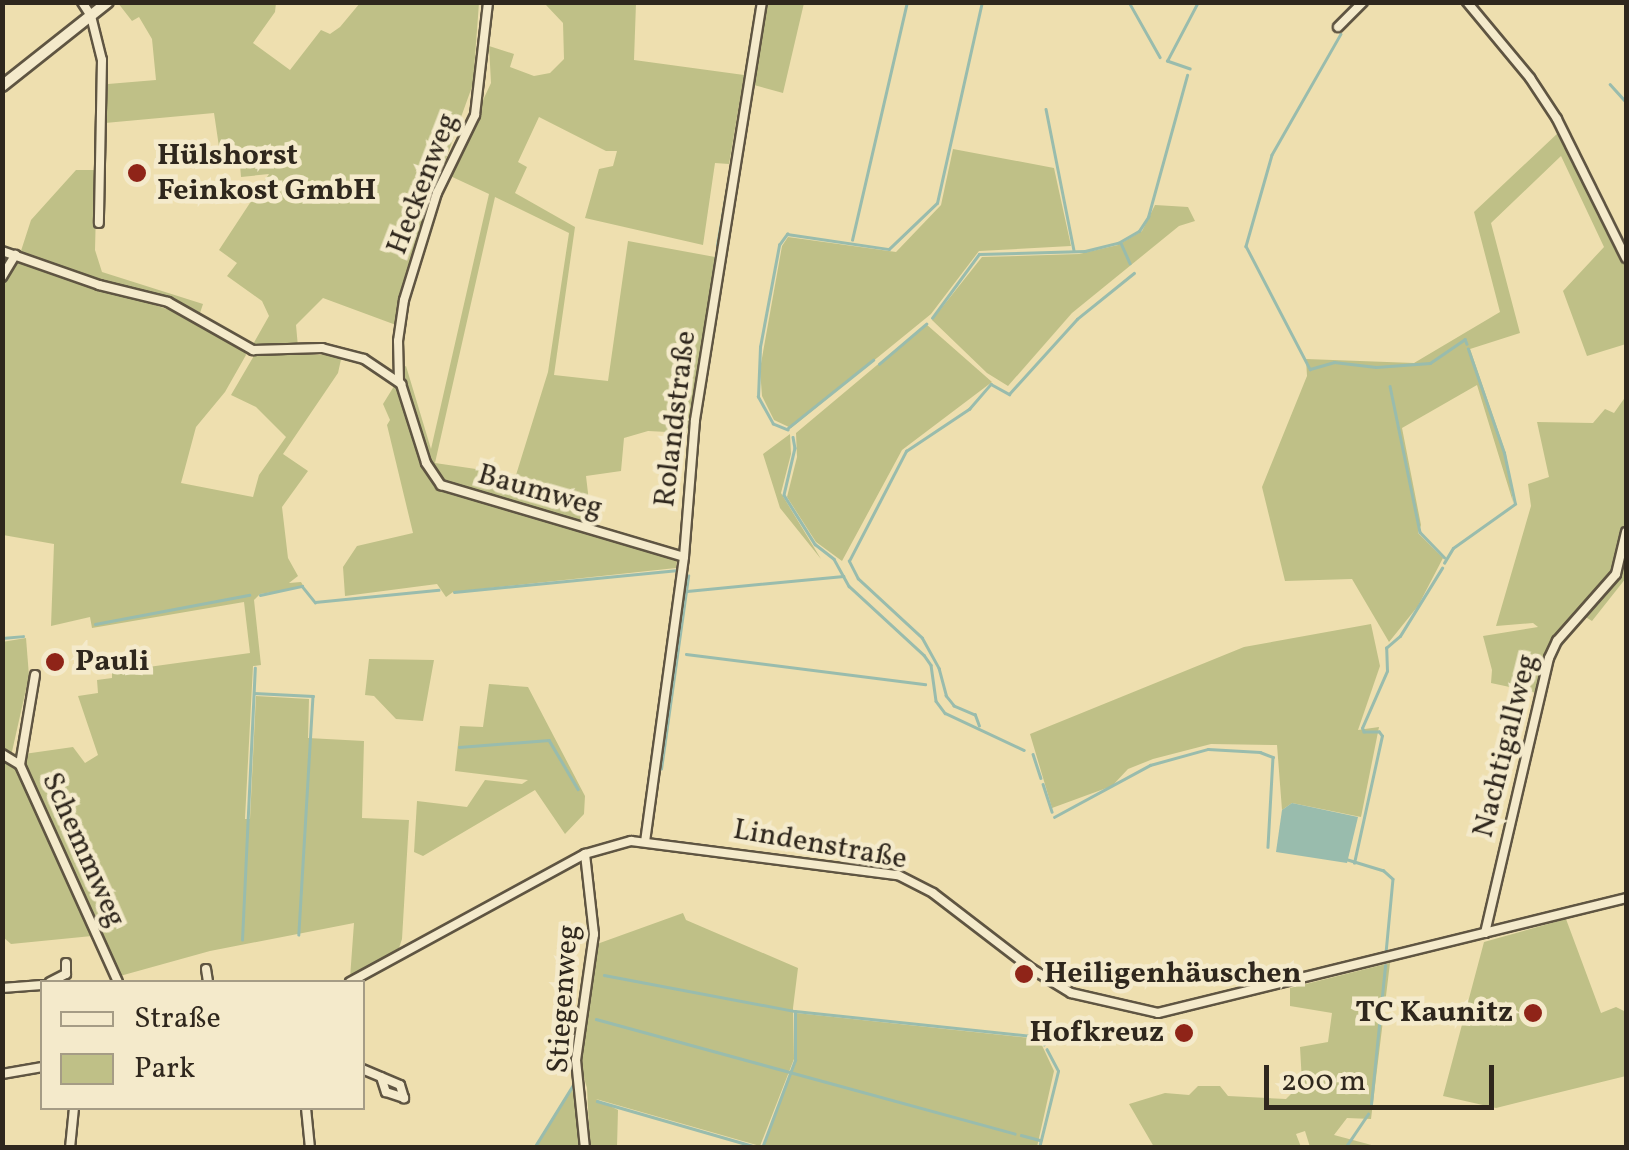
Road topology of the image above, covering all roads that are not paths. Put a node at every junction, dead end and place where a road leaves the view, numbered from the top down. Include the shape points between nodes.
1 (82, 2) edge
2 (108, 2) edge
3 (488, 2) edge
4 (762, 2) edge
5 (1363, 2) edge
6 (1467, 2) edge
7 (91, 16) junction
8 (1338, 27) dead end
9 (2, 86) edge
10 (99, 222) dead end
11 (2, 251) edge
12 (14, 255) junction
13 (1626, 258) edge
14 (2, 277) edge
15 (399, 381) junction
16 (1626, 532) edge
17 (684, 556) junction
18 (35, 674) dead end
19 (2, 754) edge
20 (20, 765) junction
21 (646, 842) junction
22 (585, 854) junction
23 (1626, 898) edge
24 (1485, 933) junction
25 (66, 963) dead end
26 (206, 970) dead end
27 (54, 980) edge
28 (117, 980) edge
29 (208, 980) edge
30 (354, 980) edge
31 (40, 984) edge
32 (2, 988) edge
33 (40, 1067) edge
34 (365, 1070) edge
35 (2, 1074) edge
36 (380, 1076) dead end
37 (74, 1110) edge
38 (306, 1110) edge
39 (70, 1148) edge
40 (310, 1148) edge
41 (585, 1148) edge

1 - 7 street
2 - 7 main road
3 - 15 street, Heckenweg via 475,115 436,193 404,300
4 - 17 street, Rolandstraße via 693,437
5 - 8 street
6 - 13 street via 1558,119
7 - 9 main road
7 - 10 street via 104,83
11 - 12 street
12 - 14 street
12 - 15 street via 168,302 253,350 338,350
15 - 17 street, Baumweg via 426,463 441,485
16 - 24 street, Nachtigallweg via 1616,574 1549,658
17 - 21 street, Rolandstraße
18 - 20 street, Schemmweg
19 - 20 street
20 - 28 street, Schemmweg
21 - 22 street, Lindenstraße via 608,844
21 - 24 street, Lindenstraße via 898,875 933,892 1071,993 1158,1013
22 - 30 street, Lindenstraße
22 - 41 street, Stiegenweg via 594,934 576,1060
23 - 24 street, Lindenstraße
25 - 27 street via 66,974
26 - 29 street
31 - 32 street
33 - 35 street
34 - 36 street
37 - 39 street
38 - 40 street

